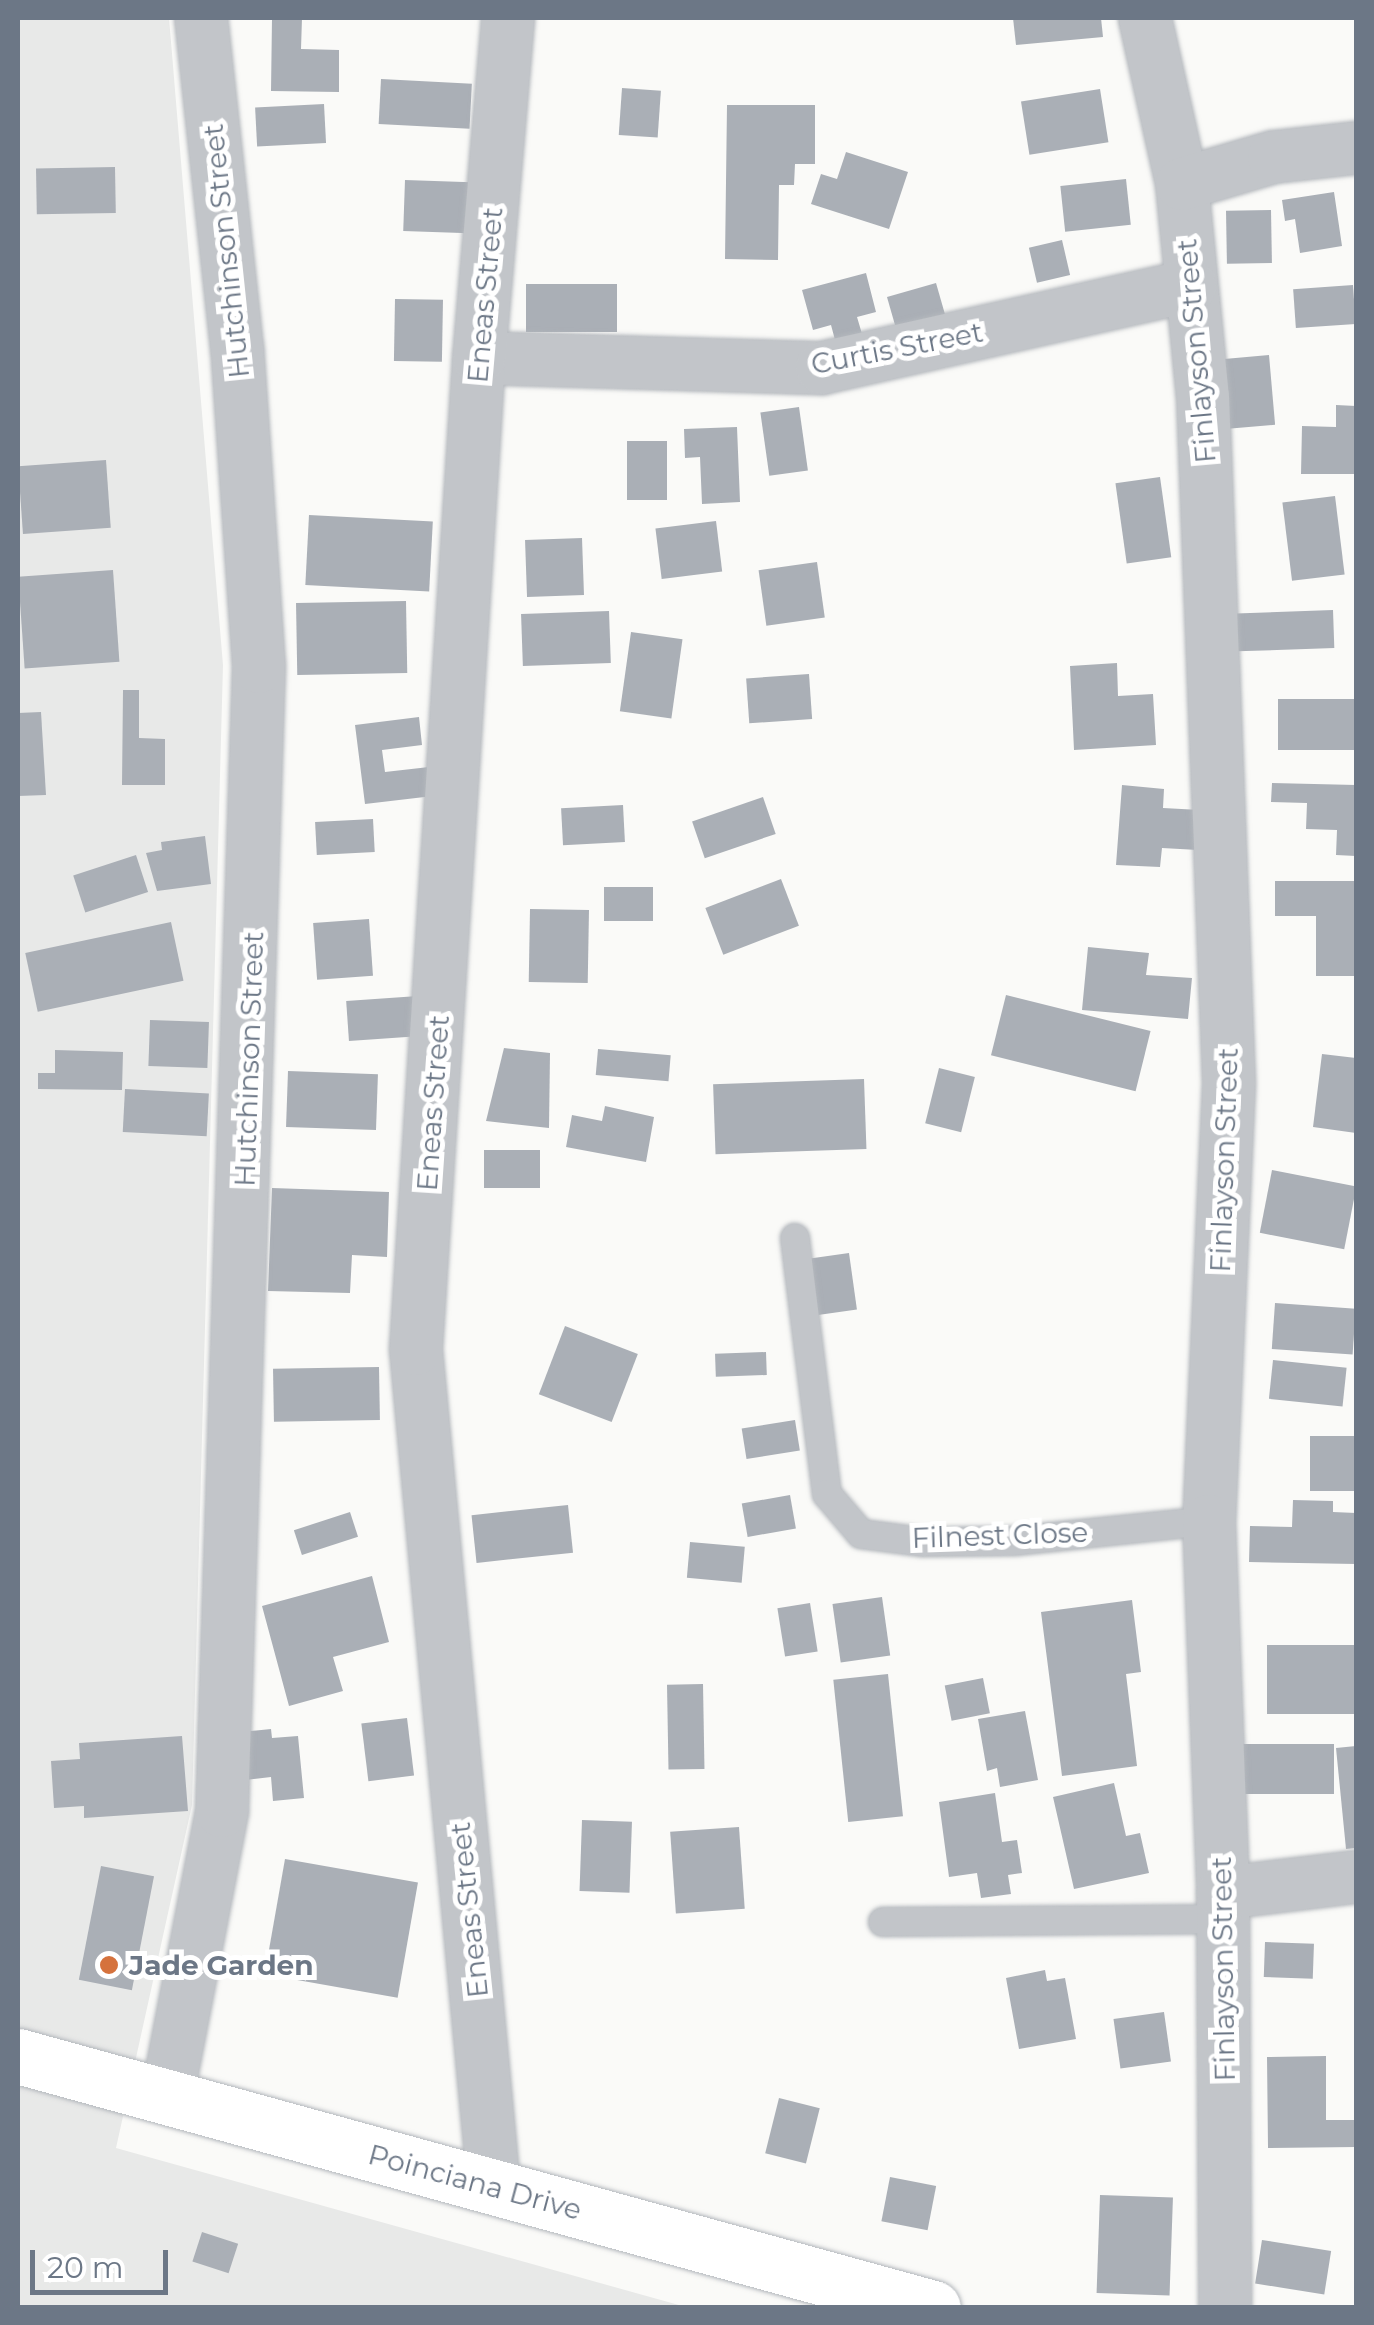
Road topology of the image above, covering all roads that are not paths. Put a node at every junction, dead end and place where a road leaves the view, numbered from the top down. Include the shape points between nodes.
1 (201, 18) edge
2 (508, 18) edge
3 (1145, 18) edge
4 (1356, 148) edge
5 (1182, 184) junction
6 (1190, 286) junction
7 (479, 358) junction
8 (795, 1238) dead end
9 (1209, 1521) junction
10 (1356, 1876) edge
11 (1223, 1906) junction
12 (883, 1922) dead end
13 (18, 2056) edge
14 (167, 2098) junction
15 (494, 2187) junction
16 (933, 2308) edge
17 (1225, 2308) edge

1 - 14 street, Hutchinson Street via 237,348 260,666 222,1811
2 - 7 street, Eneas Street
3 - 5 street, Finlayson Street
4 - 5 street via 1274,158
5 - 6 street, Finlayson Street
6 - 7 street, Curtis Street via 822,368
6 - 9 street, Finlayson Street via 1203,397 1230,1084
7 - 15 street, Eneas Street via 416,1350
8 - 9 lane, Filnest Close via 828,1494 861,1534 923,1542 1014,1540
9 - 11 street, Finlayson Street
10 - 11 street
11 - 12 lane
11 - 17 street, Finlayson Street
13 - 14 main road, Poinciana Drive
14 - 15 main road, Poinciana Drive
15 - 16 main road, Poinciana Drive

